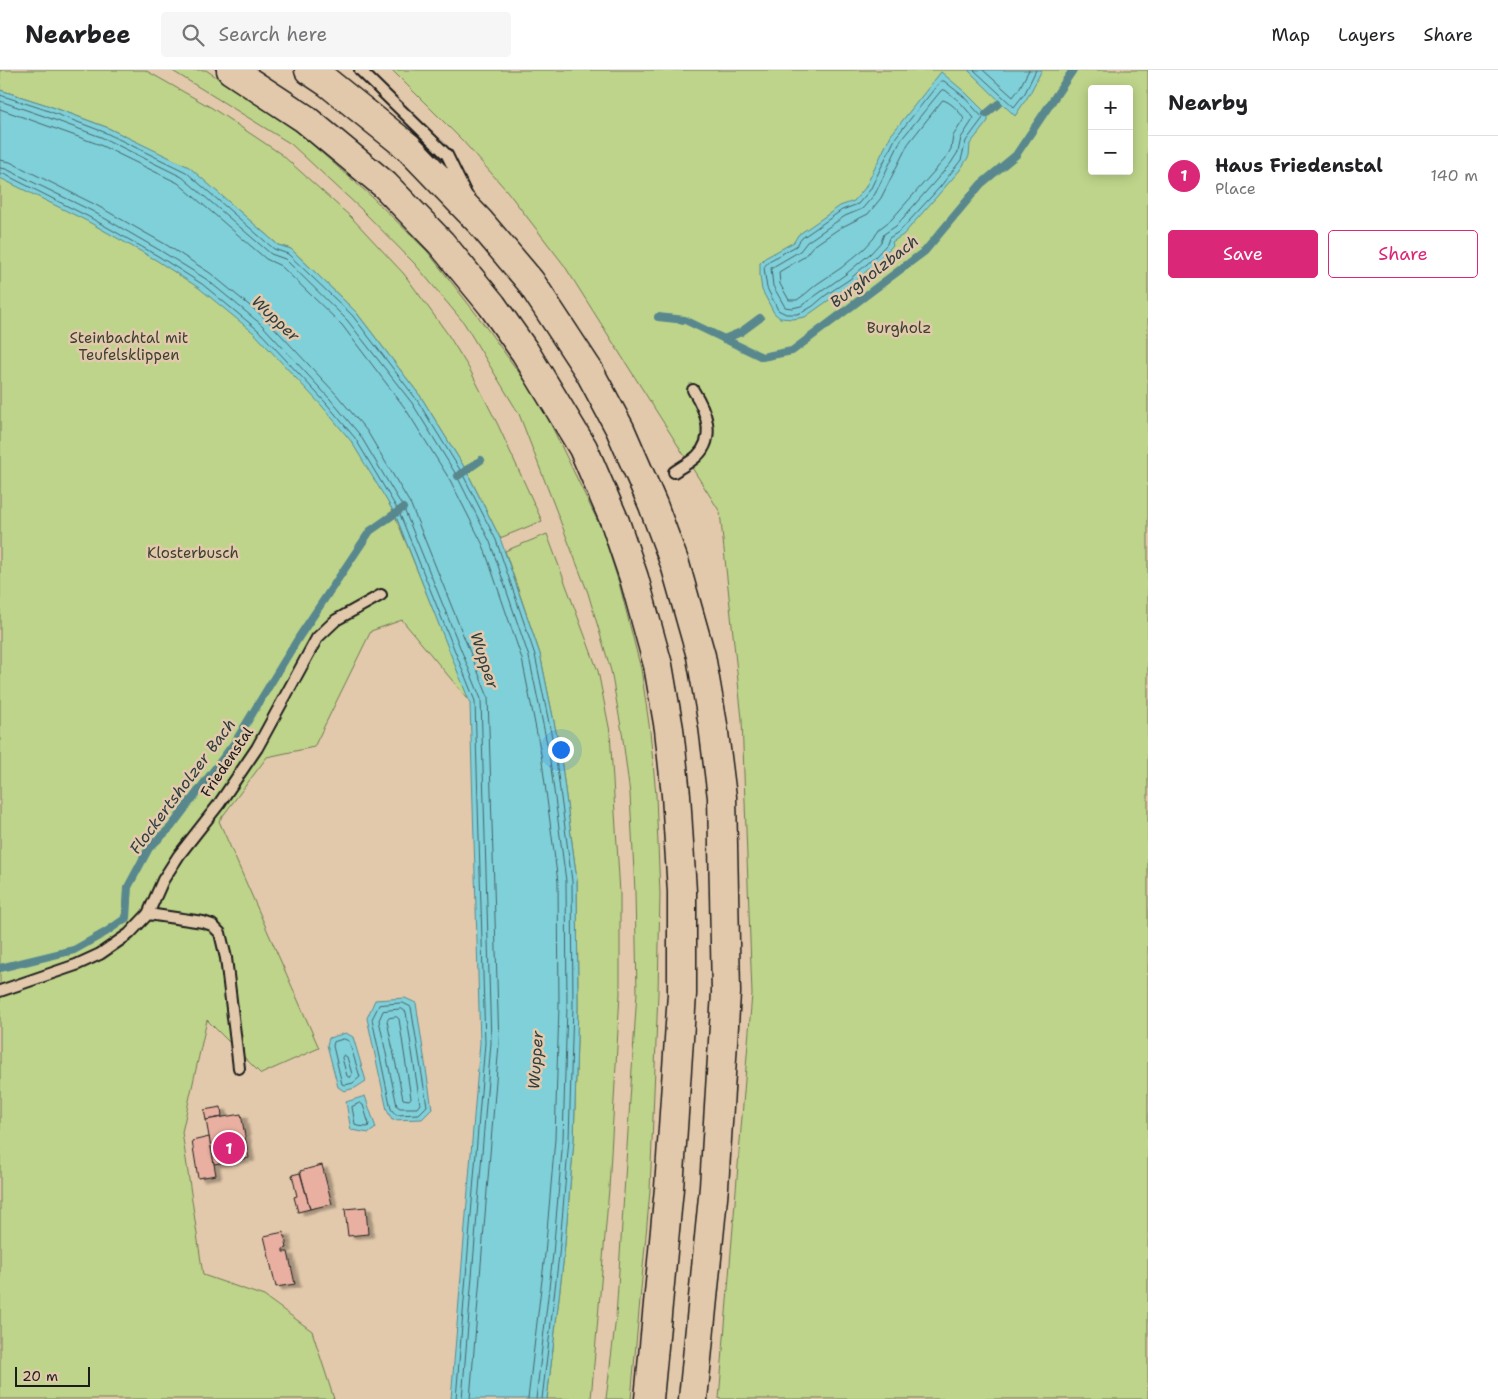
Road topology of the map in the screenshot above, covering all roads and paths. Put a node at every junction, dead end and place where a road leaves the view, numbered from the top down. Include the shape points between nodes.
1 (231, 70) edge
2 (309, 70) edge
3 (360, 70) edge
4 (480, 222) junction
5 (693, 390) dead end
6 (674, 472) dead end
7 (382, 595) dead end
8 (148, 914) junction
9 (0, 991) edge
10 (239, 1068) dead end
11 (649, 1399) edge
12 (693, 1399) edge

1 - 11 highway via 304,118 385,184 441,243 492,305 525,352 583,448 615,522 634,578 658,665 669,729 682,892 682,994 669,1188
2 - 4 highway via 408,147
3 - 4 lane via 447,154
4 - 12 highway via 530,281 562,327 620,429 675,564 701,656 722,797 726,993 714,1187
5 - 6 lane via 706,414 705,446 697,456
7 - 8 lane, Friedenstal via 336,620 317,638 257,748 179,855 163,880
8 - 9 lane, Friedenstal via 129,934 100,954
8 - 10 lane via 203,922 220,933

